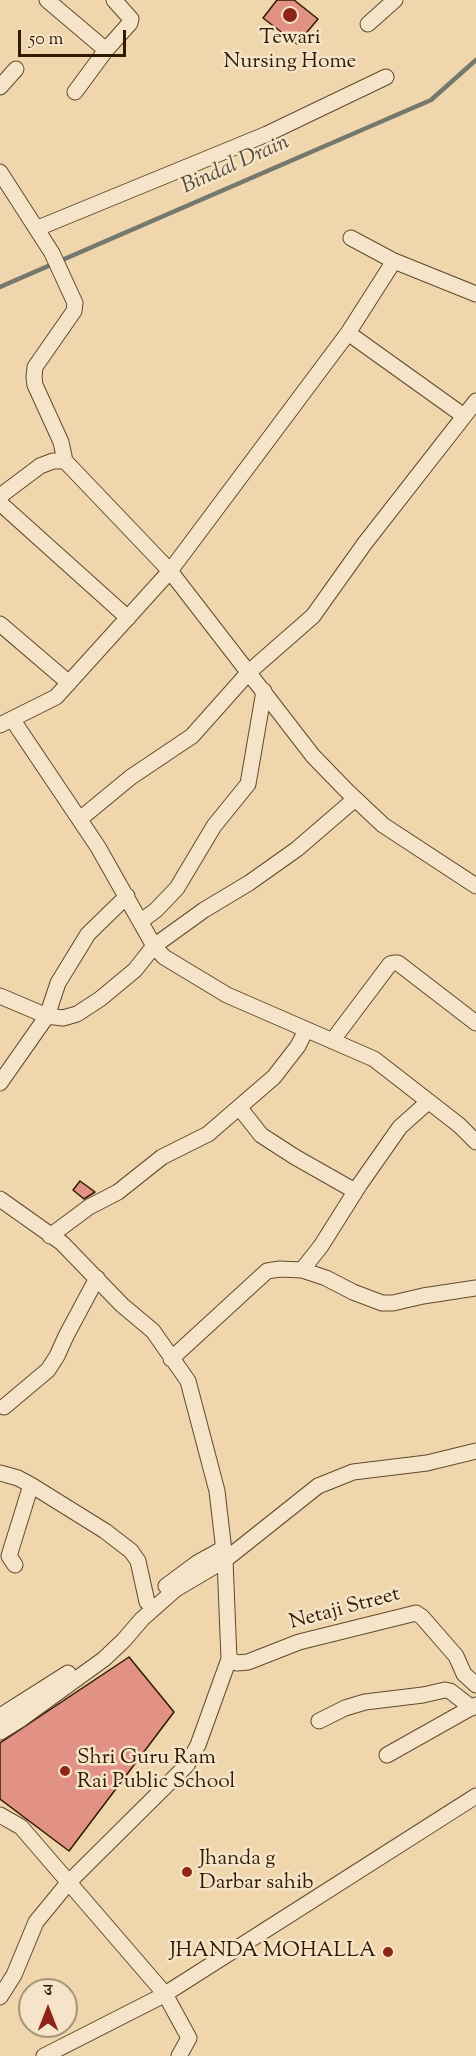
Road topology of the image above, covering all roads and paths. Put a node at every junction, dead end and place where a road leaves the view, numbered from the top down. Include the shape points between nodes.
1 (47, 0) edge
2 (114, 0) edge
3 (395, 0) edge
4 (368, 24) dead end
5 (106, 50) junction
6 (16, 69) dead end
7 (386, 77) dead end
8 (0, 87) edge
9 (75, 92) dead end
10 (0, 172) edge
11 (38, 228) junction
12 (351, 238) dead end
13 (394, 261) junction
14 (476, 294) edge
15 (348, 333) junction
16 (476, 401) edge
17 (464, 416) junction
18 (65, 461) junction
19 (0, 496) edge
20 (0, 503) edge
21 (170, 571) junction
22 (128, 618) junction
23 (0, 624) edge
24 (249, 672) junction
25 (69, 683) junction
26 (264, 691) junction
27 (6, 722) edge
28 (355, 799) junction
29 (80, 819) junction
30 (476, 886) edge
31 (127, 896) junction
32 (141, 921) junction
33 (154, 946) junction
34 (0, 996) edge
35 (47, 1016) junction
36 (476, 1023) edge
37 (306, 1030) junction
38 (332, 1041) junction
39 (0, 1083) edge
40 (428, 1102) junction
41 (239, 1107) junction
42 (476, 1142) edge
43 (355, 1191) junction
44 (0, 1199) edge
45 (50, 1236) junction
46 (302, 1270) junction
47 (97, 1278) junction
48 (476, 1288) edge
49 (171, 1359) junction
50 (4, 1407) dead end
51 (476, 1444) edge
52 (476, 1451) edge
53 (0, 1473) edge
54 (31, 1485) junction
55 (318, 1486) junction
56 (224, 1554) junction
57 (15, 1565) dead end
58 (147, 1602) junction
59 (229, 1659) junction
60 (476, 1685) edge
61 (474, 1706) edge
62 (0, 1716) edge
63 (319, 1721) dead end
64 (0, 1732) edge
65 (387, 1755) dead end
66 (476, 1796) edge
67 (0, 1815) edge
68 (68, 1883) junction
69 (165, 1994) junction
70 (0, 1997) edge
71 (44, 2056) edge
72 (179, 2056) edge

1 - 5 street
2 - 5 street via 131,19
3 - 4 street
5 - 9 street
6 - 8 street
7 - 11 street via 267,134
10 - 11 street
11 - 18 street via 74,299 74,311 35,367 34,377
12 - 13 street
13 - 14 street
13 - 15 street
15 - 17 street
15 - 21 street
16 - 17 street
17 - 24 street via 313,616
18 - 19 street via 40,466
18 - 21 street
20 - 22 street
21 - 22 street
21 - 24 street
22 - 25 street
23 - 25 street
24 - 26 street
24 - 29 street via 192,736 130,777
25 - 27 street via 56,697
26 - 28 street via 313,756
26 - 32 street via 248,784 214,826 177,888
27 - 29 street
28 - 30 street via 383,825
28 - 33 street via 297,849
29 - 31 street
31 - 32 street
31 - 35 street via 88,934 58,983
32 - 33 street
33 - 35 street via 135,970 100,999 77,1014 63,1018
33 - 37 street via 164,957 228,995
34 - 35 street
35 - 39 street
36 - 38 street via 394,963
37 - 38 street
37 - 41 street via 274,1077
38 - 40 street via 374,1059
40 - 42 street
40 - 43 street via 400,1128
41 - 43 street via 261,1135
41 - 45 street via 208,1134 162,1157 118,1192 89,1207
43 - 46 street
44 - 45 street
45 - 47 street
46 - 48 street via 382,1303
46 - 49 street via 267,1271
47 - 49 street via 153,1331
47 - 50 street via 48,1370
49 - 56 street via 188,1382 201,1425 217,1491
51 - 55 street via 345,1468 333,1472
52 - 55 street via 427,1463 353,1472
53 - 54 street
54 - 57 street via 9,1556
54 - 58 street via 131,1551 138,1561
55 - 56 street
56 - 58 street via 184,1572
56 - 59 street
56 - 64 street via 142,1618 104,1659
58 - 62 street via 88,1660
59 - 60 street, Netaji Street via 248,1662 299,1642 416,1613 456,1656 464,1674
59 - 68 street via 187,1765
61 - 63 street via 445,1690 365,1702
61 - 65 street
66 - 69 street
67 - 68 street via 21,1827
68 - 69 street
68 - 70 street via 36,1922 14,1975
69 - 71 street
69 - 72 street via 189,2038

